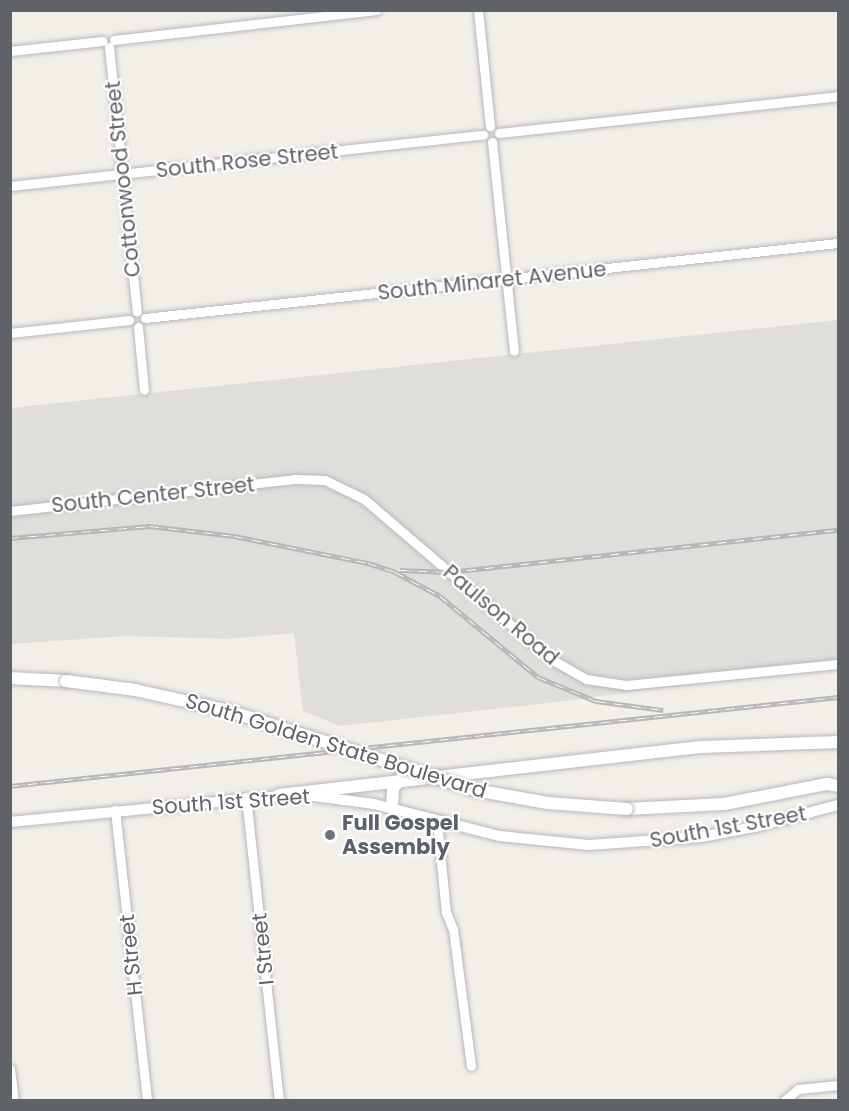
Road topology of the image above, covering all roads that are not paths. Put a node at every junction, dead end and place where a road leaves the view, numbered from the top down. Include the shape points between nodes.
1 (376, 10) edge
2 (478, 10) edge
3 (108, 42) junction
4 (10, 51) edge
5 (838, 96) edge
6 (490, 126) junction
7 (499, 134) junction
8 (483, 135) junction
9 (492, 142) junction
10 (122, 174) junction
11 (10, 186) edge
12 (838, 243) edge
13 (507, 279) junction
14 (137, 312) junction
15 (145, 318) junction
16 (129, 320) junction
17 (138, 327) junction
18 (10, 333) edge
19 (514, 351) dead end
20 (144, 390) dead end
21 (296, 479) joint
22 (10, 510) edge
23 (838, 664) edge
24 (10, 678) edge
25 (838, 742) edge
26 (838, 775) edge
27 (402, 778) junction
28 (833, 785) edge
29 (279, 795) junction
30 (246, 797) junction
31 (838, 805) edge
32 (392, 808) junction
33 (115, 810) junction
34 (437, 820) junction
35 (10, 822) edge
36 (471, 1066) dead end
37 (10, 1069) edge
38 (838, 1085) edge
39 (786, 1099) edge
40 (14, 1101) edge
41 (147, 1101) edge
42 (279, 1101) edge

1 - 3 street
2 - 6 street
3 - 4 street
3 - 10 street, Cottonwood Street
5 - 7 street
6 - 7 street
6 - 8 street
7 - 9 street
8 - 9 street
8 - 10 street, South Rose Street
9 - 13 street
10 - 11 street, South Rose Street
10 - 14 street, Cottonwood Street
12 - 13 street, South Minaret Avenue
13 - 15 street, South Minaret Avenue
13 - 19 street
14 - 15 street
14 - 16 street
15 - 17 street
16 - 17 street
16 - 18 street
17 - 20 street
21 - 22 street, South Center Street
21 - 23 street, Paulson Road via 325,480 355,493 551,659 586,679 626,685
24 - 28 main road, South Golden State Boulevard, bridge via 145,692 229,711 475,790 537,802 627,809 724,804
25 - 27 main road via 702,747
26 - 28 main road
27 - 29 main road
27 - 32 main road via 393,788
29 - 30 street, South 1st Street
29 - 32 street, South 1st Street via 342,799
30 - 33 street, South 1st Street
30 - 42 street, I Street
31 - 34 street, South 1st Street via 732,831 608,845 531,841
32 - 34 street, South 1st Street
33 - 35 street, South 1st Street
33 - 41 street, H Street
34 - 36 street via 446,912 453,929
37 - 40 street
38 - 39 street via 798,1089

